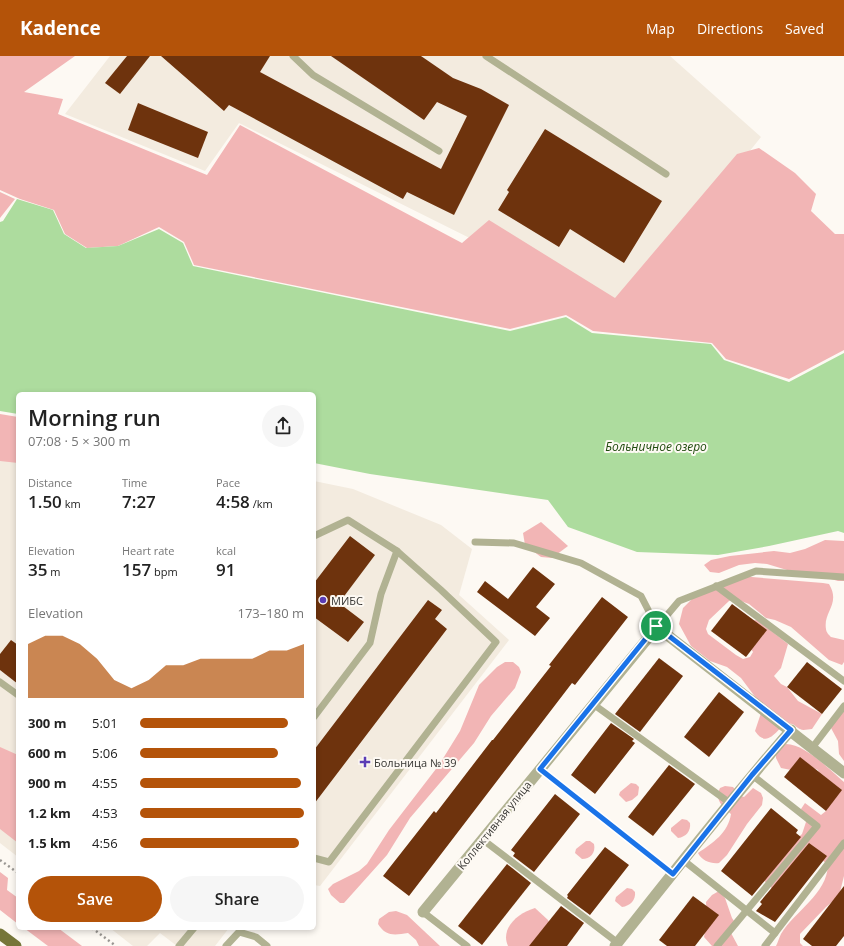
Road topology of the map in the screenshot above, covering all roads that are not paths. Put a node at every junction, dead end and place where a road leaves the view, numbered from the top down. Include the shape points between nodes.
1 (293, 56) edge
2 (486, 56) edge
3 (439, 151) dead end
4 (666, 174) dead end
5 (316, 535) edge
6 (475, 542) dead end
7 (397, 551) junction
8 (844, 577) edge
9 (716, 586) junction
10 (656, 626) junction
11 (844, 681) edge
12 (0, 682) edge
13 (16, 694) edge
14 (593, 704) junction
15 (844, 706) edge
16 (316, 715) edge
17 (791, 730) junction
18 (812, 748) junction
19 (844, 773) edge
20 (752, 775) junction
21 (730, 803) junction
22 (482, 839) junction
23 (844, 843) edge
24 (316, 859) edge
25 (683, 860) junction
26 (746, 910) junction
27 (423, 912) joint
28 (192, 930) edge
29 (775, 933) junction
30 (0, 934) edge
31 (617, 945) edge
32 (16, 946) edge
33 (179, 946) edge
34 (226, 946) edge
35 (267, 946) edge
36 (468, 946) edge
37 (717, 946) edge
38 (765, 946) edge

1 - 3 lane via 313,75
2 - 4 lane
5 - 7 lane via 348,520
6 - 10 lane via 514,543 582,563 641,596
7 - 16 lane via 381,594 370,643
7 - 24 lane via 496,642 328,862
8 - 9 lane via 756,571
9 - 10 lane via 679,601
9 - 11 lane
10 - 14 street, Коллективная улица
10 - 17 street
12 - 13 lane
14 - 21 lane
14 - 22 street, Коллективная улица
15 - 18 lane
17 - 18 street
17 - 20 street
18 - 19 street
20 - 21 street
20 - 26 lane via 817,826
21 - 25 street
22 - 27 street, Коллективная улица
22 - 31 lane
23 - 29 lane
25 - 26 lane
25 - 31 street
26 - 29 lane
26 - 37 lane
27 - 36 lane
28 - 33 lane
29 - 38 lane
30 - 32 main road
34 - 35 lane via 239,932 256,937

